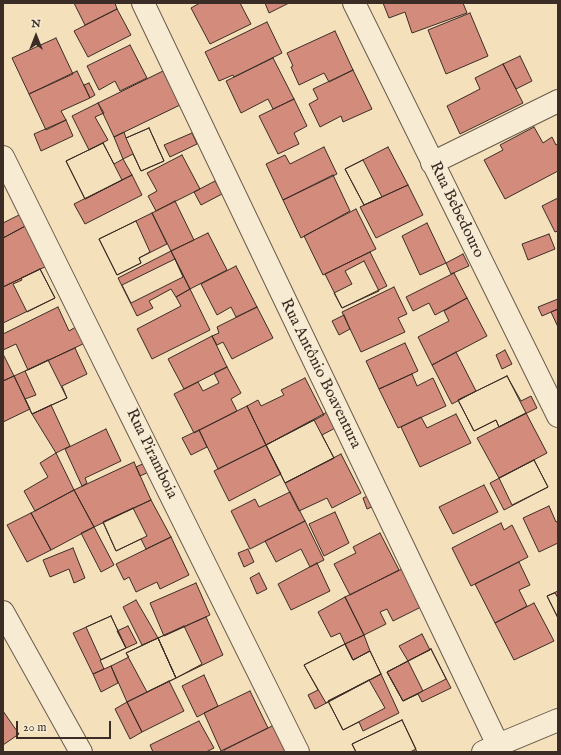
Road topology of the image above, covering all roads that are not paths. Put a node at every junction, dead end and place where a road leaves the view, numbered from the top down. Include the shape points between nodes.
1 (142, 3) edge
2 (354, 3) edge
3 (558, 101) edge
4 (3, 157) edge
5 (432, 163) junction
6 (558, 416) edge
7 (3, 612) edge
8 (558, 720) edge
9 (491, 748) edge
10 (81, 752) edge
11 (298, 752) edge

1 - 9 street, Rua Antônio Boaventura
2 - 5 street, Rua Bebedouro
3 - 5 street
4 - 11 street, Rua Piramboia
5 - 6 street, Rua Bebedouro
7 - 10 street
8 - 9 street

